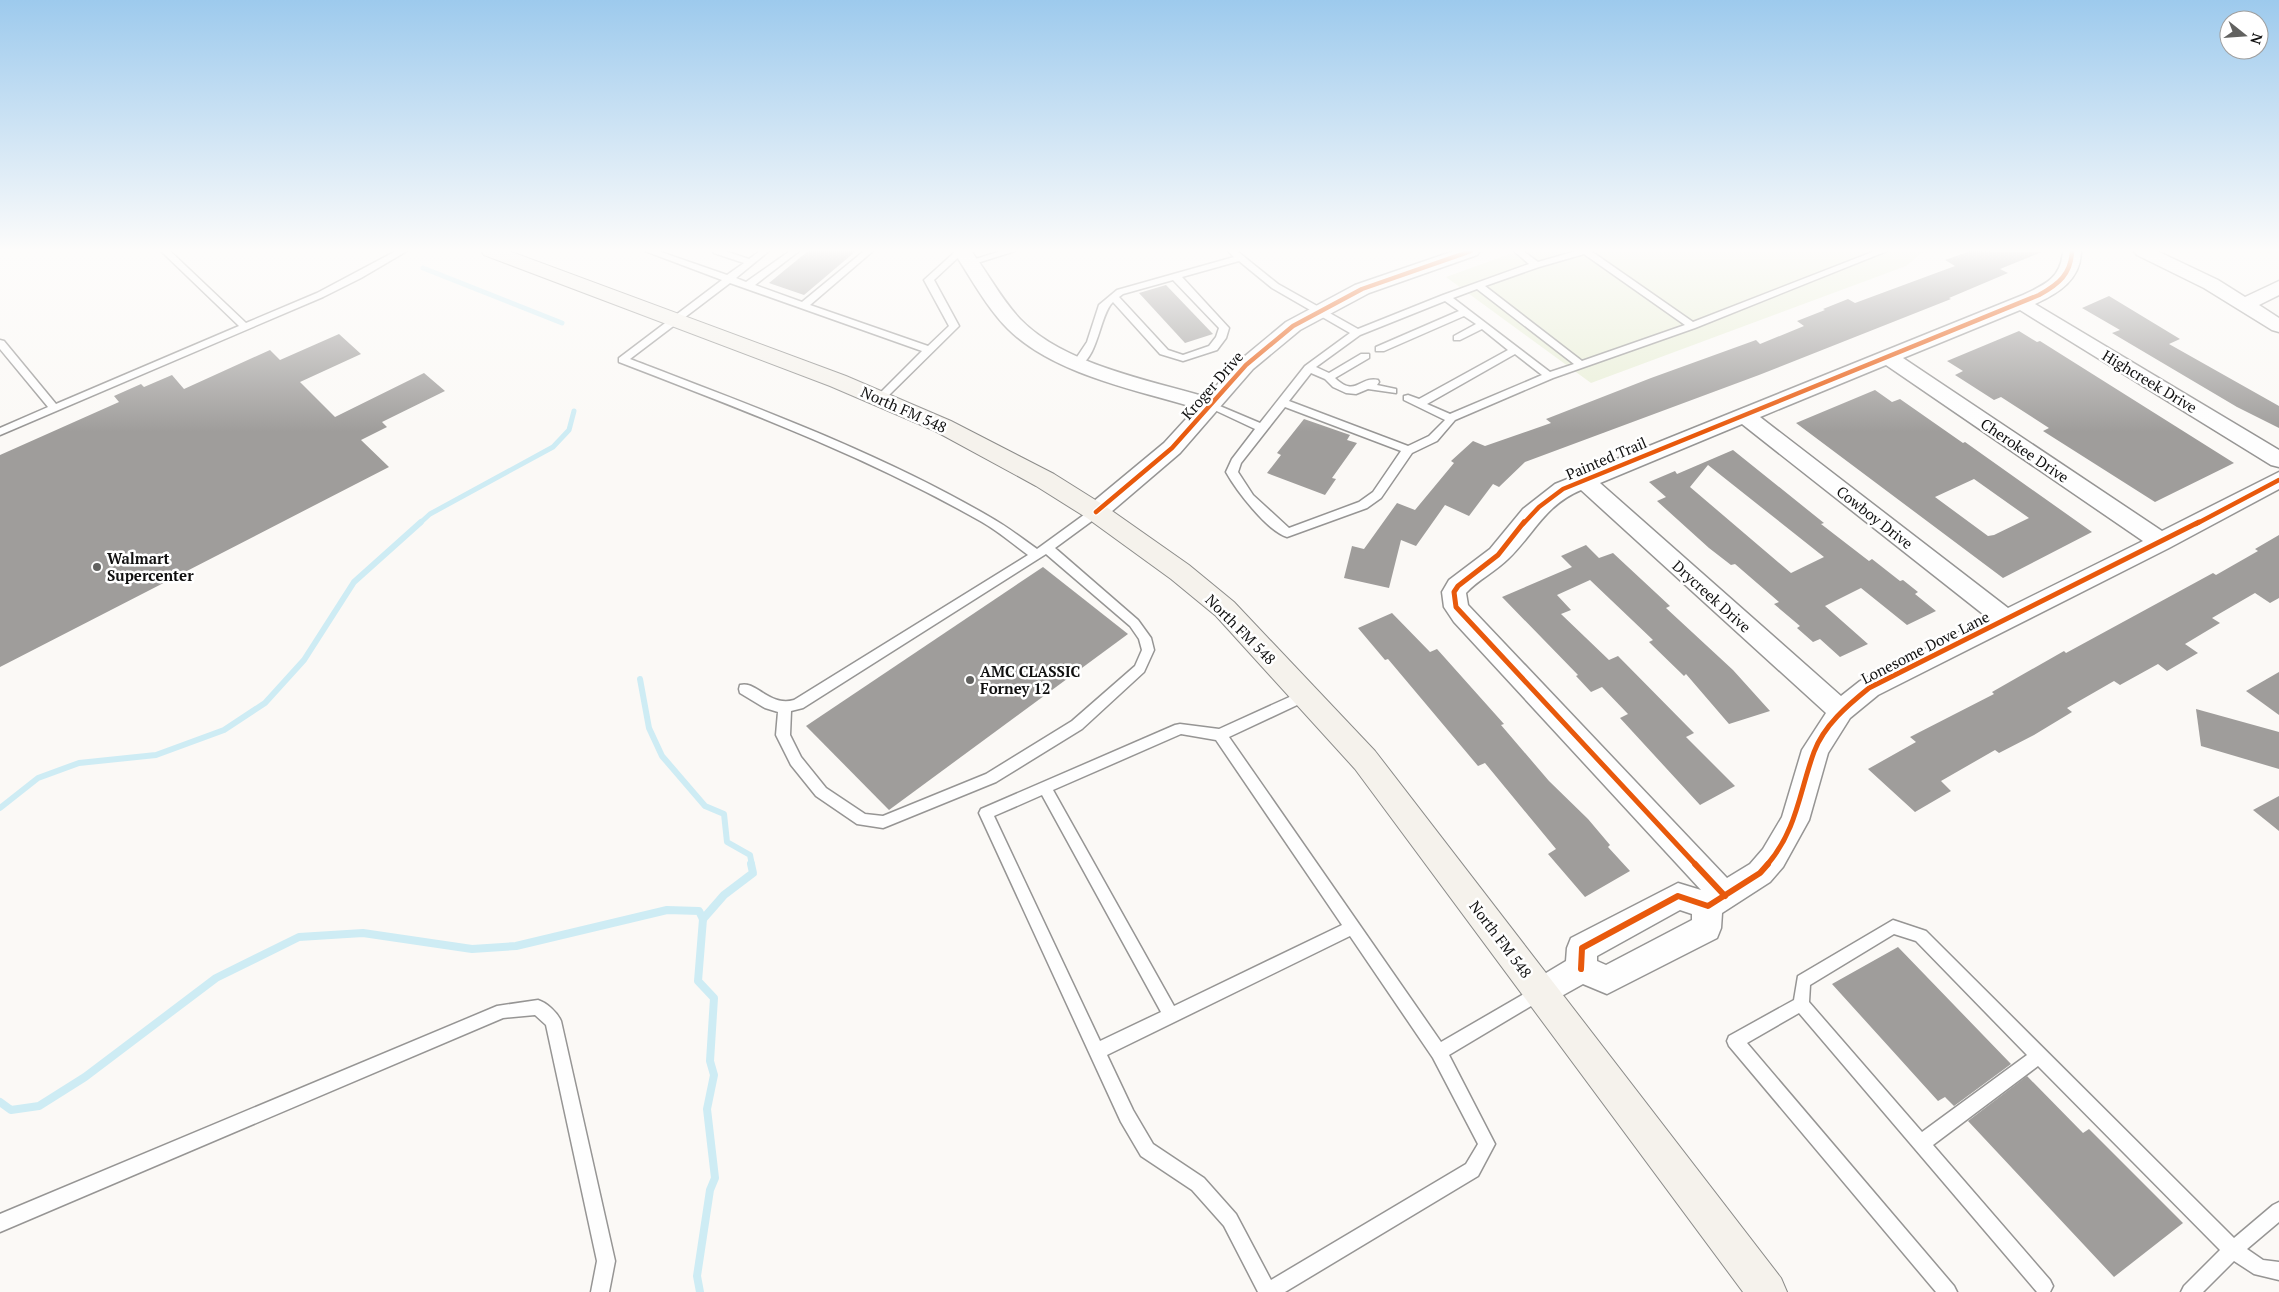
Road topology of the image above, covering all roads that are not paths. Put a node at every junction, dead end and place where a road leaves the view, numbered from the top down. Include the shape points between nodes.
1 (228, 311) edge
2 (280, 311) edge
3 (653, 311) edge
4 (684, 311) edge
5 (818, 311) edge
6 (946, 311) edge
7 (1005, 311) edge
8 (1102, 311) edge
9 (1127, 311) edge
10 (1208, 311) edge
11 (1317, 311) edge
12 (1321, 311) edge
13 (1412, 311) edge
14 (1512, 311) edge
15 (1671, 311) edge
16 (1729, 311) edge
17 (2001, 311) edge
18 (2035, 311) edge
19 (2255, 311) edge
20 (1465, 312) joint
21 (674, 319) junction
22 (1482, 325) junction
23 (1692, 326) junction
24 (2279, 326) edge
25 (245, 327) junction
26 (1357, 334) junction
27 (1457, 338) dead end
28 (0, 343) edge
29 (1380, 349) dead end
30 (929, 350) junction
31 (1515, 350) junction
32 (1365, 356) dead end
33 (1888, 358) junction
34 (1078, 363) junction
35 (1580, 364) junction
36 (1309, 368) junction
37 (1549, 376) junction
38 (1329, 377) junction
39 (1392, 391) dead end
40 (880, 398) junction
41 (1408, 398) dead end
42 (1283, 402) junction
43 (1419, 404) junction
44 (1211, 406) junction
45 (55, 409) junction
46 (1744, 415) junction
47 (1452, 418) junction
48 (1262, 428) junction
49 (0, 432) edge
50 (1408, 450) junction
51 (2279, 460) edge
52 (1583, 480) junction
53 (2279, 480) edge
54 (1096, 512) junction
55 (2161, 542) junction
56 (1043, 552) junction
57 (2006, 619) junction
58 (745, 689) dead end
59 (1305, 696) junction
60 (785, 709) junction
61 (1841, 711) junction
62 (1220, 735) junction
63 (1045, 788) junction
64 (1716, 901) junction
65 (1353, 927) junction
66 (1581, 969) junction
67 (1542, 992) junction
68 (1801, 1004) junction
69 (1171, 1015) junction
70 (1097, 1051) junction
71 (1439, 1052) junction
72 (2039, 1056) junction
73 (1920, 1144) junction
74 (2279, 1211) edge
75 (0, 1223) edge
76 (2233, 1250) junction
77 (2279, 1271) edge
78 (2042, 1290) edge
79 (600, 1292) edge
80 (1267, 1292) edge
81 (1767, 1292) edge
82 (1948, 1292) edge
83 (2190, 1292) edge

1 - 25 lane
2 - 25 lane
3 - 21 main road, North FM 548
4 - 21 lane
5 - 30 lane
6 - 30 lane via 954,326
7 - 34 street via 1014,324 1038,345
8 - 34 lane via 1092,342
9 - 10 lane via 1164,352 1183,358 1213,348 1221,338 1224,328
11 - 44 street, Kroger Drive via 1256,354
12 - 26 lane
13 - 26 lane
14 - 35 lane
15 - 23 lane
16 - 23 lane
17 - 33 street, Painted Trail
18 - 51 street, Highcreek Drive
19 - 24 street
20 - 22 lane
20 - 29 lane
21 - 40 main road, North FM 548
21 - 56 lane via 623,360 864,456
22 - 27 lane
22 - 31 lane
23 - 35 lane
25 - 45 lane
26 - 36 lane
28 - 45 lane
30 - 40 lane
31 - 37 lane
31 - 43 lane
32 - 38 lane
33 - 46 street, Painted Trail
33 - 55 street, Cherokee Drive
34 - 44 street
35 - 37 lane
36 - 38 lane
36 - 42 lane
37 - 47 lane
38 - 39 lane via 1346,390 1356,391 1371,384
40 - 54 main road, North FM 548 via 978,442
41 - 43 lane
42 - 48 lane
42 - 50 lane
43 - 47 lane
44 - 48 lane
44 - 54 street, Kroger Drive via 1172,448
45 - 49 lane
46 - 52 street, Painted Trail
46 - 57 street, Cowboy Drive
47 - 50 lane via 1442,433
48 - 50 lane via 1232,472 1263,514 1287,533 1363,505 1377,495
52 - 61 street, Drycreek Drive
52 - 64 street, Painted Trail via 1563,489 1539,507 1497,556 1458,585 1454,592 1456,607
53 - 55 street, Lonesome Dove Lane
54 - 56 lane
54 - 59 main road, North FM 548 via 1180,572 1225,609
55 - 57 street, Lonesome Dove Lane
56 - 60 lane
56 - 60 lane via 1134,623 1145,638 1148,650 1140,669 1077,725 991,778 884,822 862,820 821,792 796,761 783,735
57 - 61 street, Lonesome Dove Lane via 1869,688
58 - 60 lane via 773,706
59 - 62 lane
59 - 67 main road, North FM 548 via 1365,760
61 - 64 street, Lonesome Dove Lane via 1815,750 1800,805 1786,840 1760,873
62 - 63 lane via 1180,729
62 - 65 lane
63 - 69 lane
63 - 70 lane via 986,813
64 - 66 street via 1678,896 1582,948
64 - 66 street via 1706,928 1607,980
65 - 69 lane
65 - 71 lane
66 - 67 street
67 - 71 lane
67 - 81 main road, North FM 548
68 - 72 lane via 1802,981 1893,927 1921,936
68 - 73 lane
68 - 82 lane via 1735,1042
69 - 70 lane
70 - 80 lane via 1127,1116 1147,1150 1198,1184 1230,1220
71 - 80 lane via 1487,1144 1472,1170
72 - 73 lane
72 - 76 lane
73 - 78 lane
74 - 76 lane
75 - 79 lane via 503,1011 538,1006 553,1021 606,1261
76 - 77 lane via 2260,1268
76 - 83 lane

